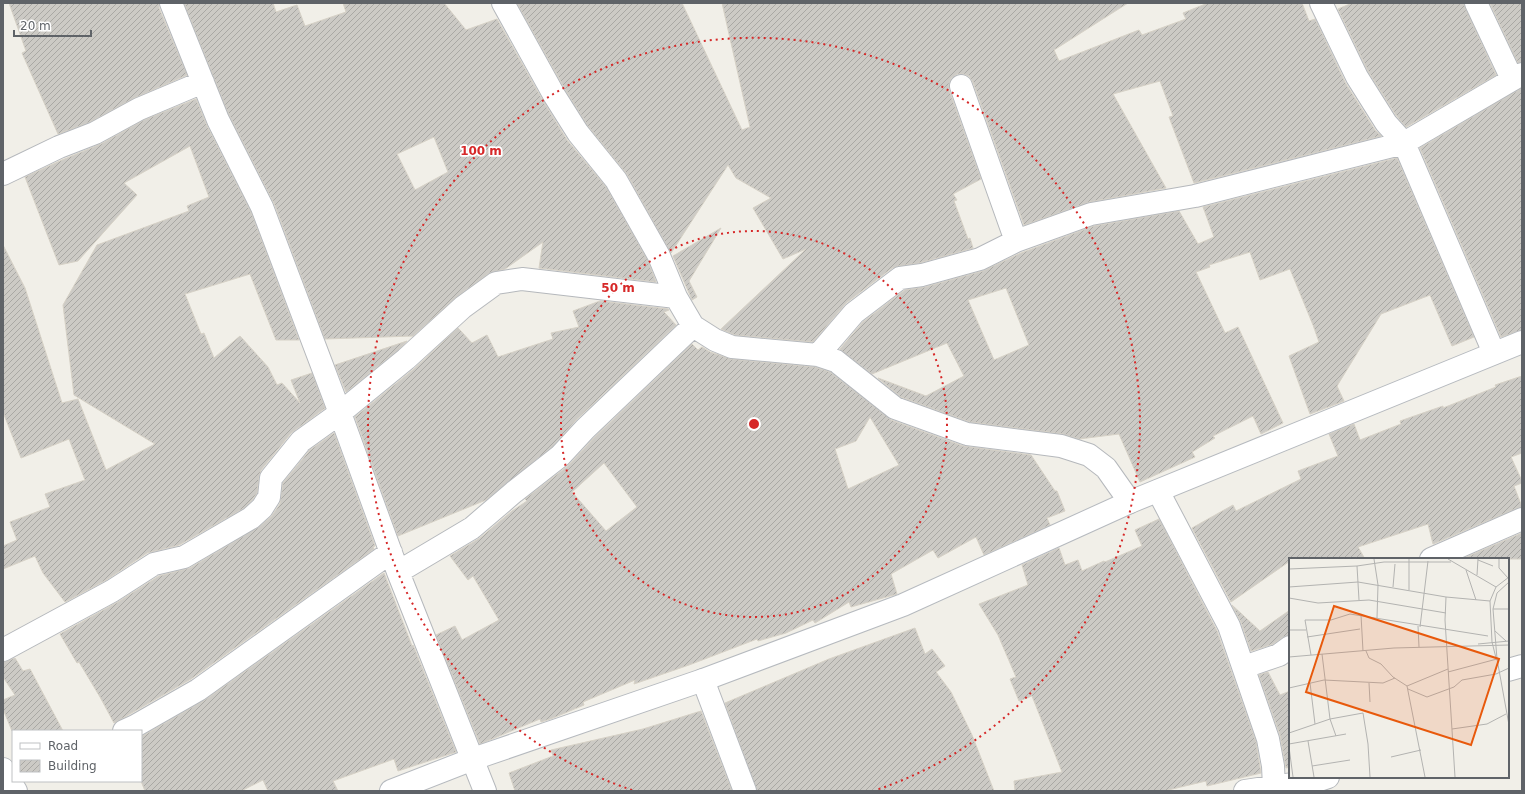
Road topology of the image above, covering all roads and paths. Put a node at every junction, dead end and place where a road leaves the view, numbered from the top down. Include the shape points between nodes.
1 (171, 3) edge
2 (503, 3) edge
3 (1321, 3) edge
4 (1476, 3) edge
5 (1517, 76) edge
6 (203, 82) junction
7 (961, 86) dead end
8 (1404, 143) junction
9 (3, 174) edge
10 (1016, 241) junction
11 (676, 296) junction
12 (693, 326) junction
13 (1522, 342) edge
14 (1494, 353) junction
15 (818, 355) junction
16 (340, 413) junction
17 (1158, 491) junction
18 (1130, 502) junction
19 (1522, 519) edge
20 (1433, 558) edge
21 (394, 562) junction
22 (1289, 648) edge
23 (3, 650) edge
24 (1522, 666) edge
25 (1244, 667) junction
26 (1509, 670) edge
27 (702, 680) junction
28 (126, 730) edge
29 (473, 759) junction
30 (3, 769) edge
31 (1325, 778) edge
32 (12, 780) edge
33 (1274, 787) junction
34 (391, 791) edge
35 (485, 791) edge
36 (745, 791) edge
37 (1245, 791) edge

1 - 6 street
2 - 11 street via 578,133 616,180 659,256
3 - 8 street via 1357,77 1386,122
4 - 5 street
5 - 8 street
6 - 9 street via 139,109 94,133
6 - 16 street via 218,120 262,207
7 - 10 street
8 - 10 street via 1195,196 1091,214
8 - 14 street
10 - 15 street via 980,259 922,275 900,278 854,313
11 - 12 street
11 - 16 street via 522,279 496,283 463,306 406,359
12 - 15 street via 732,347
12 - 21 street via 560,456 472,528
13 - 14 street
14 - 17 street
15 - 18 street via 836,361 895,408 967,434 1061,446 1088,455 1106,468
16 - 21 street
16 - 23 street via 301,441 271,478 269,497 252,518 184,556 154,564 112,591
17 - 18 street
17 - 25 street via 1229,626
18 - 27 street via 903,605
19 - 20 street
21 - 28 street via 198,690
21 - 29 street
22 - 25 street via 1279,655
24 - 26 street
25 - 33 street via 1268,739
27 - 29 street
27 - 36 street
29 - 34 street
29 - 35 street
30 - 32 street
31 - 33 street
33 - 37 street

